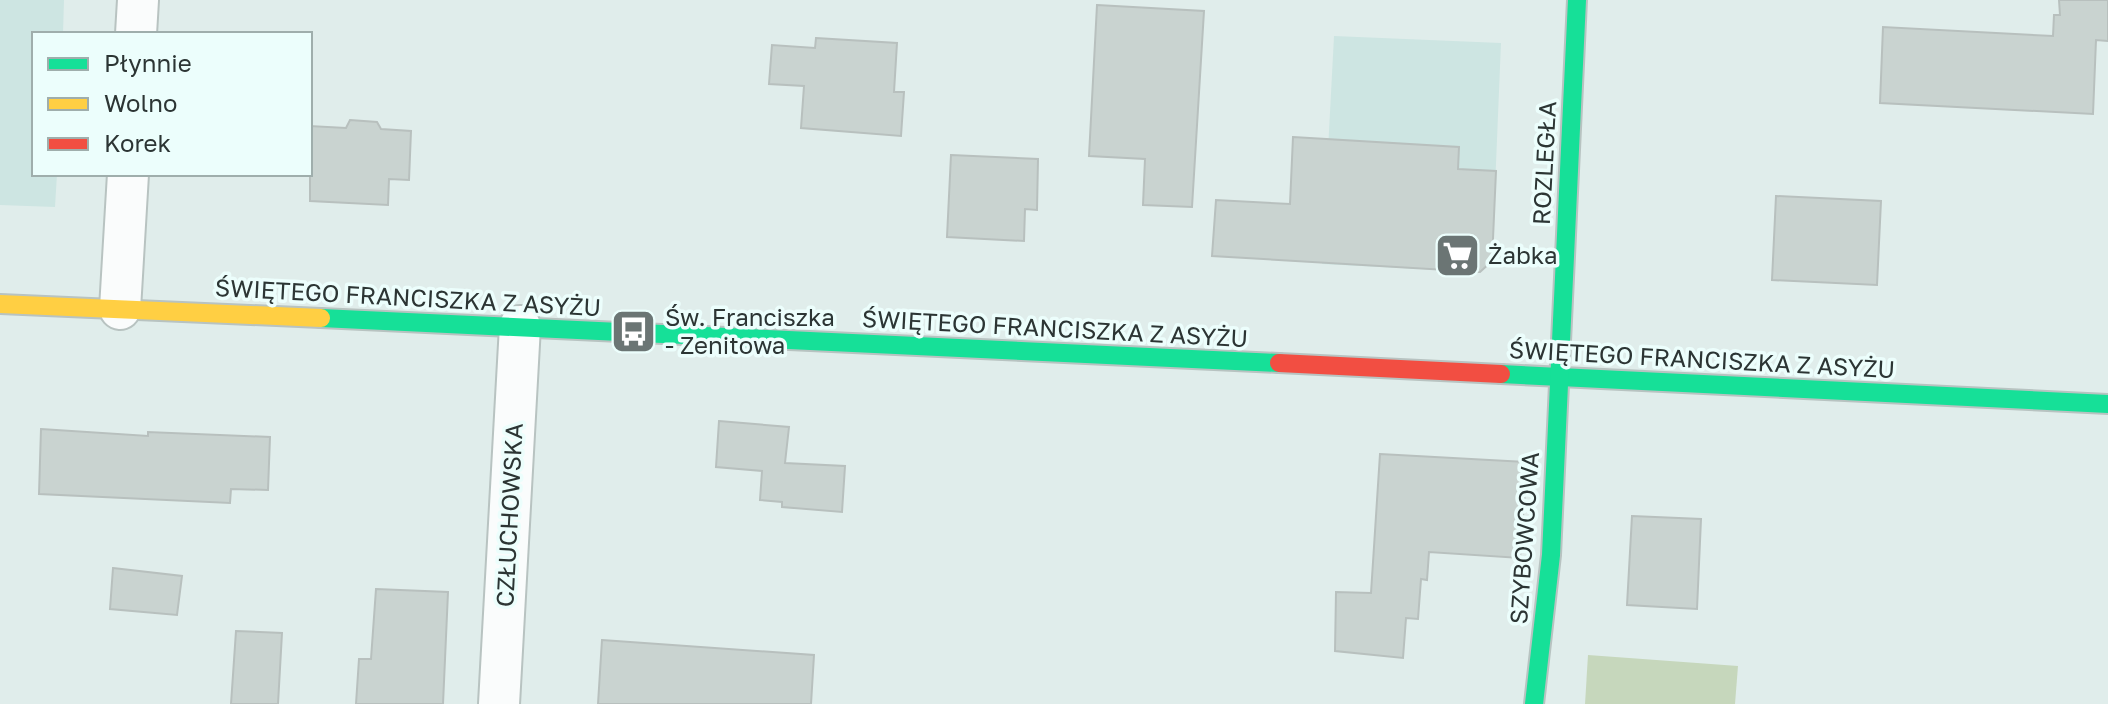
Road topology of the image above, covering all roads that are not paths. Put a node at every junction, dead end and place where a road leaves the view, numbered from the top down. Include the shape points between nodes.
1 (138, 0) edge
2 (1577, 0) edge
3 (136, 32) edge
4 (128, 176) edge
5 (0, 304) edge
6 (120, 309) junction
7 (520, 326) junction
8 (1559, 376) junction
9 (2108, 404) edge
10 (499, 704) edge
11 (1534, 704) edge

1 - 3 street
2 - 8 street, ROZLEGŁA
4 - 6 street
5 - 6 street, ŚWIĘTEGO FRANCISZKA Z ASYŻU
6 - 7 street, ŚWIĘTEGO FRANCISZKA Z ASYŻU
7 - 8 street, ŚWIĘTEGO FRANCISZKA Z ASYŻU
7 - 10 street, CZŁUCHOWSKA
8 - 9 street, ŚWIĘTEGO FRANCISZKA Z ASYŻU
8 - 11 street, SZYBOWCOWA via 1551,555

